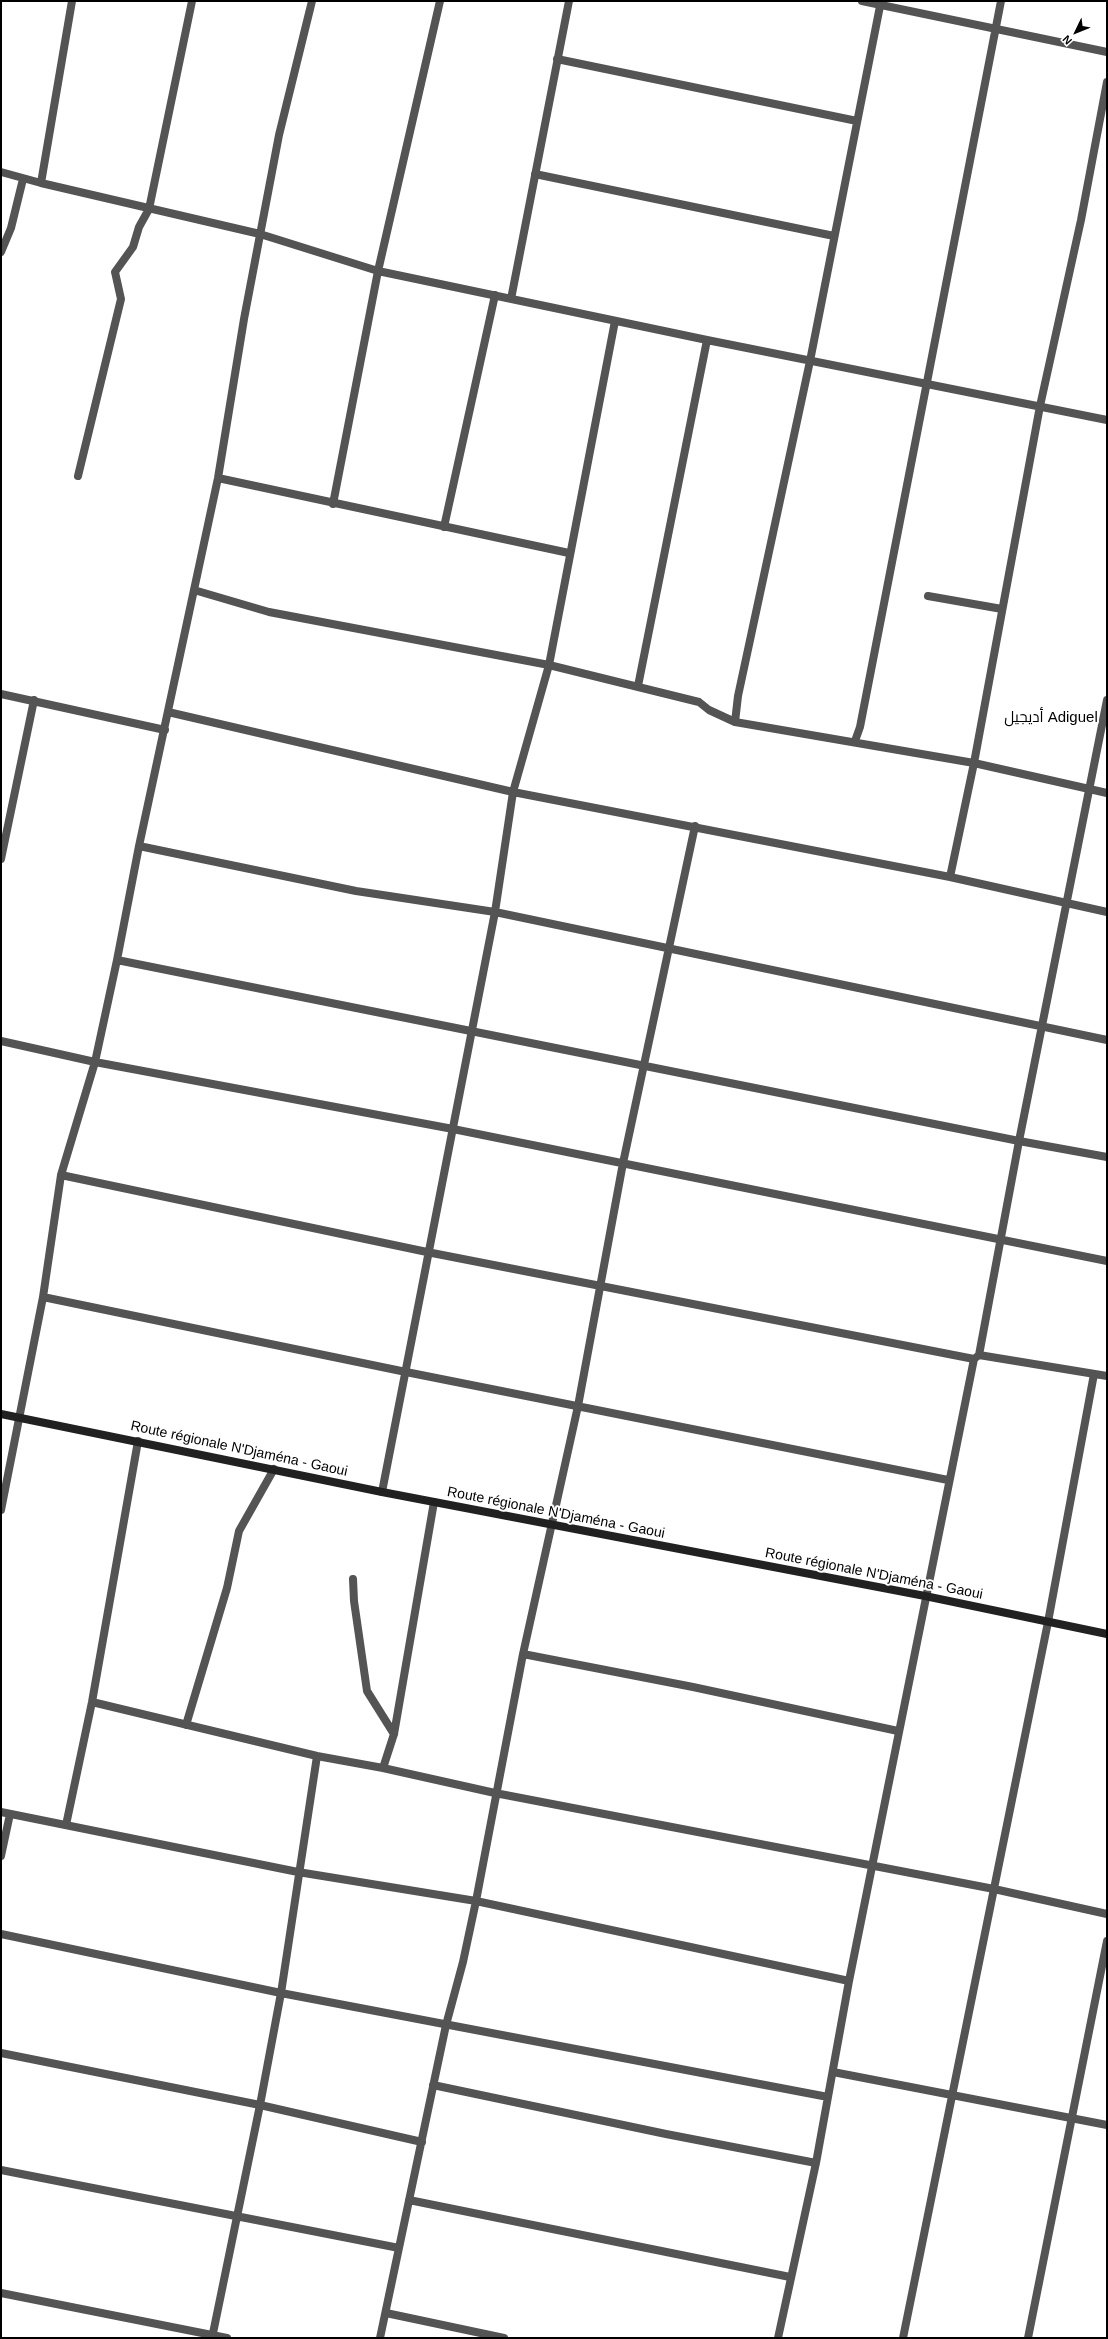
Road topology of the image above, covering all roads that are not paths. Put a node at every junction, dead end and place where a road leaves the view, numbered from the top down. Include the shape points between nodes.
1 (72, 1) edge
2 (192, 1) edge
3 (312, 1) edge
4 (440, 1) edge
5 (569, 1) edge
6 (862, 1) edge
7 (1002, 1) edge
8 (880, 3) edge
9 (995, 28) junction
10 (1107, 52) edge
11 (557, 59) junction
12 (1107, 82) edge
13 (857, 121) junction
14 (1, 172) edge
15 (535, 174) junction
16 (23, 178) junction
17 (41, 183) junction
18 (149, 209) junction
19 (260, 234) junction
20 (834, 236) junction
21 (1, 252) edge
22 (378, 271) junction
23 (495, 295) junction
24 (511, 299) junction
25 (615, 321) junction
26 (707, 340) junction
27 (810, 361) junction
28 (927, 383) junction
29 (1040, 406) junction
30 (1107, 420) edge
31 (78, 476) dead end
32 (218, 478) junction
33 (333, 504) junction
34 (444, 527) junction
35 (569, 553) junction
36 (194, 590) junction
37 (928, 596) dead end
38 (1002, 609) junction
39 (549, 665) junction
40 (638, 686) junction
41 (1, 694) edge
42 (34, 700) junction
43 (1107, 700) edge
44 (168, 712) junction
45 (735, 722) junction
46 (165, 730) junction
47 (855, 741) junction
48 (974, 763) junction
49 (1089, 790) junction
50 (513, 792) junction
51 (1107, 793) edge
52 (695, 826) junction
53 (139, 846) junction
54 (1, 858) edge
55 (950, 877) junction
56 (1068, 904) junction
57 (495, 912) junction
58 (1107, 912) edge
59 (667, 949) junction
60 (117, 960) junction
61 (1041, 1028) junction
62 (470, 1032) junction
63 (1107, 1040) edge
64 (1, 1041) edge
65 (95, 1062) junction
66 (644, 1066) junction
67 (453, 1129) junction
68 (1019, 1141) junction
69 (1107, 1156) edge
70 (623, 1163) junction
71 (61, 1175) junction
72 (1000, 1241) junction
73 (427, 1252) junction
74 (1107, 1261) edge
75 (601, 1286) junction
76 (43, 1297) junction
77 (976, 1357) junction
78 (406, 1372) junction
79 (1094, 1374) junction
80 (1107, 1376) edge
81 (578, 1406) junction
82 (1, 1414) edge
83 (19, 1418) junction
84 (138, 1441) junction
85 (274, 1469) junction
86 (948, 1480) junction
87 (382, 1492) junction
88 (434, 1502) junction
89 (1, 1510) edge
90 (551, 1524) junction
91 (353, 1579) dead end
92 (925, 1596) junction
93 (1048, 1622) junction
94 (1107, 1634) edge
95 (523, 1654) junction
96 (92, 1702) junction
97 (186, 1725) junction
98 (898, 1731) junction
99 (394, 1734) junction
100 (317, 1756) junction
101 (383, 1768) junction
102 (496, 1793) junction
103 (1, 1812) edge
104 (10, 1814) junction
105 (66, 1824) junction
106 (1, 1856) edge
107 (873, 1866) junction
108 (298, 1872) junction
109 (994, 1889) junction
110 (476, 1901) junction
111 (1107, 1914) edge
112 (1, 1934) edge
113 (1107, 1941) edge
114 (849, 1981) junction
115 (280, 1993) junction
116 (446, 2025) junction
117 (1, 2053) edge
118 (833, 2072) junction
119 (433, 2084) junction
120 (828, 2097) junction
121 (950, 2097) junction
122 (260, 2105) junction
123 (1071, 2118) junction
124 (1107, 2125) edge
125 (422, 2142) junction
126 (816, 2163) junction
127 (1, 2170) edge
128 (409, 2200) junction
129 (238, 2217) junction
130 (399, 2248) junction
131 (790, 2277) junction
132 (1, 2293) edge
133 (386, 2312) junction
134 (212, 2337) edge
135 (227, 2338) edge
136 (380, 2338) edge
137 (504, 2338) edge
138 (778, 2338) edge
139 (903, 2338) edge
140 (1028, 2338) edge

1 - 17 street
2 - 18 street
3 - 19 street via 282,121
4 - 22 street
5 - 11 street
6 - 8 street
7 - 9 street
8 - 9 street
8 - 13 street
9 - 10 street
9 - 28 street
11 - 13 street
11 - 15 street
12 - 29 street via 1081,220
13 - 20 street
14 - 16 street
15 - 20 street
15 - 24 street
16 - 17 street
16 - 21 street via 11,228
17 - 18 street
18 - 19 street
18 - 31 street via 139,227 133,247 115,272 121,299
19 - 22 street
19 - 32 street
20 - 27 street
22 - 23 street
22 - 33 street
23 - 24 street
23 - 34 street
24 - 25 street
25 - 26 street
25 - 35 street
26 - 27 street
26 - 40 street
27 - 28 street
27 - 45 street via 738,696
28 - 29 street
28 - 47 street via 860,727
29 - 30 street
29 - 38 street
32 - 33 street
32 - 36 street
33 - 34 street
34 - 35 street
35 - 39 street
36 - 39 street via 269,612
36 - 44 street
37 - 38 street
38 - 48 street
39 - 40 street
39 - 50 street
40 - 45 street via 699,702 709,710
41 - 42 street
42 - 46 street
42 - 54 street
43 - 49 street
44 - 46 street
44 - 50 street
45 - 47 street
46 - 53 street
47 - 48 street
48 - 49 street
48 - 55 street
49 - 51 street
49 - 56 street
50 - 52 street
50 - 57 street
52 - 55 street
52 - 59 street
53 - 57 street via 356,891
53 - 60 street
55 - 56 street
56 - 58 street
56 - 61 street
57 - 59 street
57 - 62 street
59 - 61 street
59 - 66 street
60 - 62 street
60 - 65 street
61 - 63 street
61 - 68 street
62 - 66 street
62 - 67 street
64 - 65 street
65 - 67 street
65 - 71 street
66 - 68 street
66 - 70 street
67 - 70 street
67 - 73 street
68 - 69 street
68 - 72 street
70 - 72 street
70 - 75 street
71 - 73 street
71 - 76 street
72 - 74 street
72 - 77 street
73 - 75 street
73 - 78 street
75 - 77 street
75 - 81 street
76 - 78 street
76 - 83 street
77 - 79 street
77 - 86 street
78 - 81 street
78 - 87 street
79 - 80 street
79 - 93 street
81 - 86 street
81 - 90 street
82 - 83 street, Route régionale N'Djaména - Gaoui
83 - 84 street, Route régionale N'Djaména - Gaoui
83 - 89 street
84 - 85 street, Route régionale N'Djaména - Gaoui
84 - 96 street
85 - 87 street, Route régionale N'Djaména - Gaoui
85 - 97 street via 239,1531 227,1588
86 - 92 street
87 - 88 street, Route régionale N'Djaména - Gaoui
88 - 90 street, Route régionale N'Djaména - Gaoui
88 - 99 street
90 - 92 street, Route régionale N'Djaména - Gaoui
90 - 95 street
91 - 99 street via 367,1691
92 - 93 street, Route régionale N'Djaména - Gaoui
92 - 98 street
93 - 94 street, Route régionale N'Djaména - Gaoui
93 - 109 street
95 - 98 street
95 - 102 street
96 - 97 street
96 - 105 street
97 - 100 street
98 - 107 street
99 - 101 street
100 - 101 street
100 - 108 street
101 - 102 street
102 - 107 street
102 - 110 street
103 - 104 street
104 - 105 street
104 - 106 street
105 - 108 street
107 - 109 street
107 - 114 street
108 - 110 street
108 - 115 street
109 - 111 street
109 - 121 street
110 - 114 street
110 - 116 street
112 - 115 street
113 - 123 street
114 - 118 street
115 - 116 street
115 - 122 street
116 - 119 street
116 - 120 street
117 - 122 street
118 - 120 street
118 - 121 street
119 - 125 street
119 - 126 street
120 - 126 street
121 - 123 street
121 - 139 street
122 - 125 street
122 - 129 street
123 - 124 street
123 - 140 street
125 - 128 street
126 - 131 street
127 - 129 street
128 - 130 street
128 - 131 street
129 - 130 street
129 - 134 street
130 - 133 street
131 - 138 street
132 - 134 street
133 - 136 street
133 - 137 street
134 - 135 street

